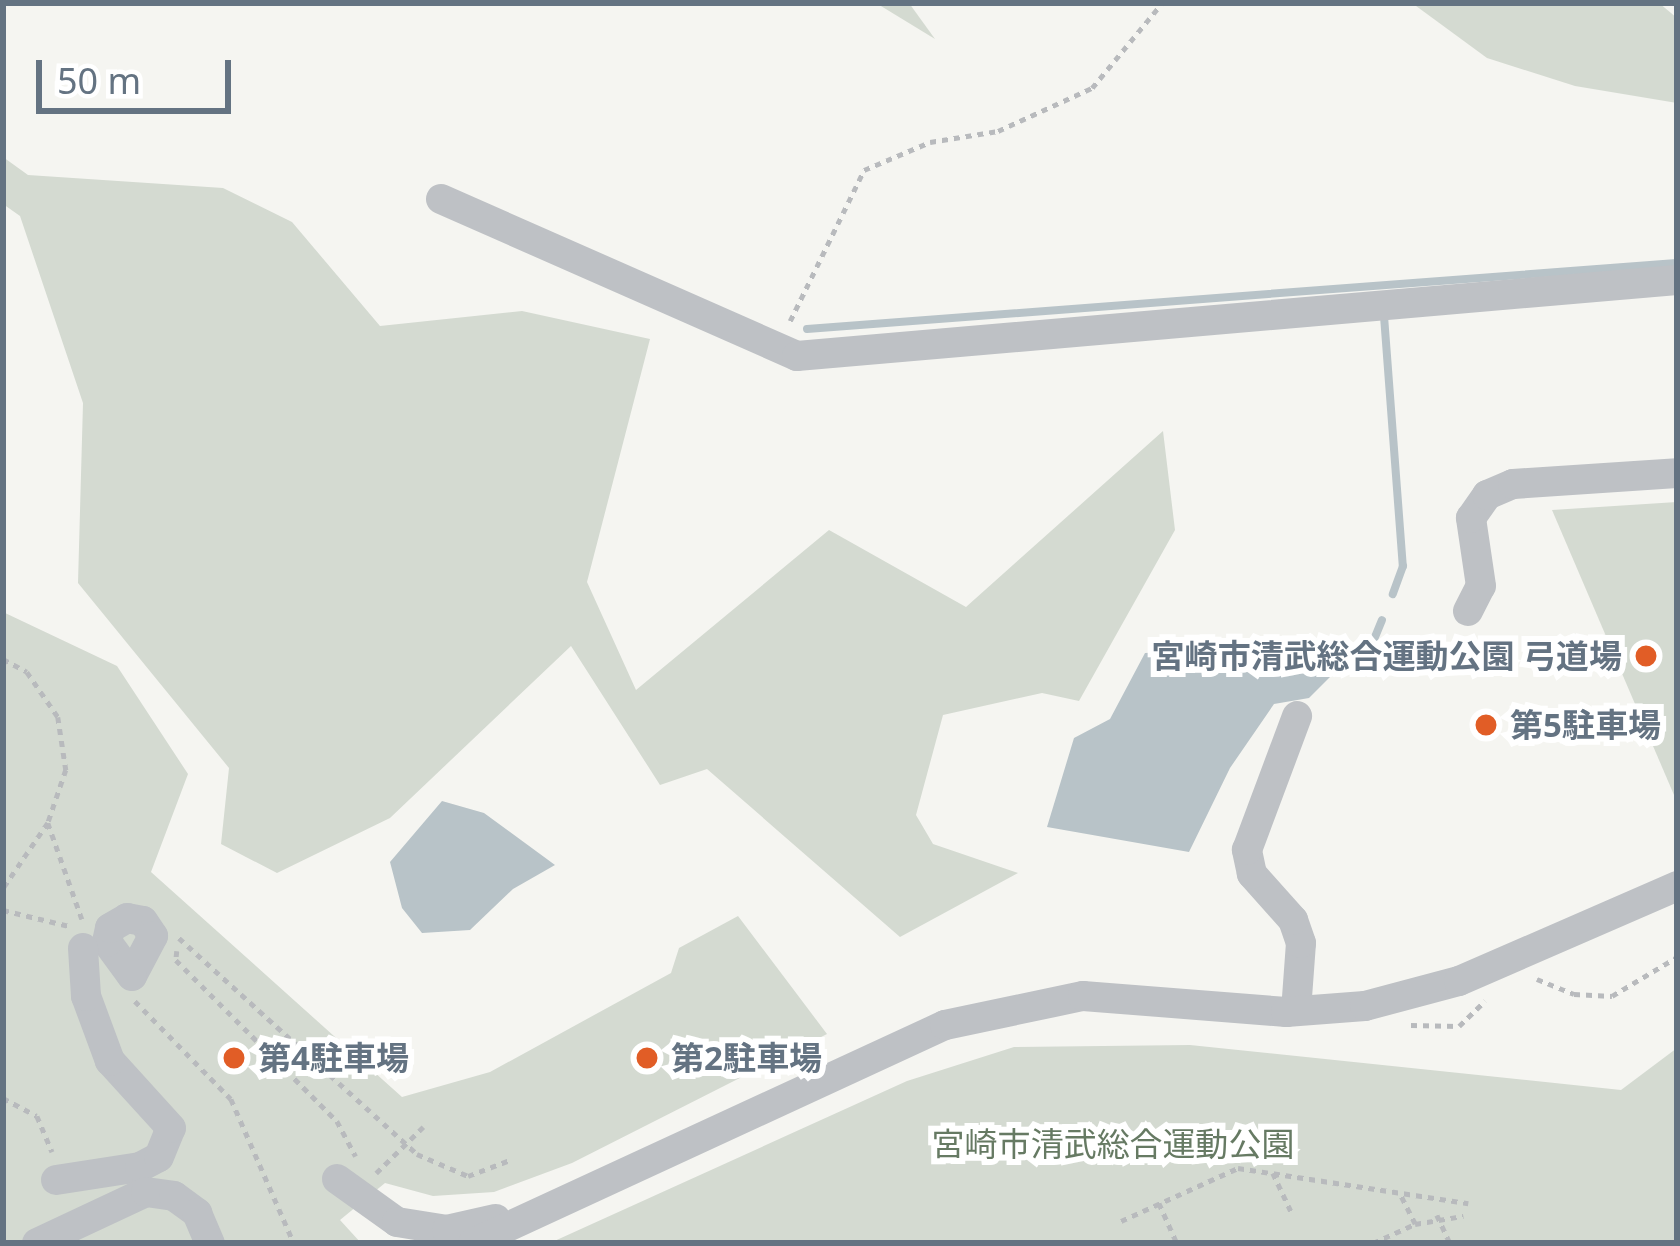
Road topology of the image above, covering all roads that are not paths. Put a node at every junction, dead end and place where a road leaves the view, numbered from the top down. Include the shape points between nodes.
1 (441, 200) dead end
2 (1677, 280) edge
3 (1677, 473) edge
4 (1468, 611) dead end
5 (1297, 716) dead end
6 (1677, 886) edge
7 (85, 939) road end
8 (1296, 1011) junction
9 (355, 1174) junction
10 (56, 1180) dead end
11 (528, 1212) junction
12 (37, 1243) edge
13 (210, 1243) edge
14 (389, 1243) edge
15 (404, 1243) edge
16 (473, 1243) edge

1 - 2 street via 777,352 868,353
3 - 4 street via 1513,484 1487,494 1471,518 1481,586
5 - 8 street via 1247,850 1252,874 1293,920 1301,943
6 - 8 street via 1459,981 1365,1006
7 - 10 street via 86,996 110,1061 171,1127 159,1157 140,1167
8 - 11 street via 1083,996 945,1025
9 - 11 street via 397,1222 447,1230
9 - 14 street
9 - 15 street
11 - 16 street
12 - 13 street via 146,1192 174,1196 197,1213

